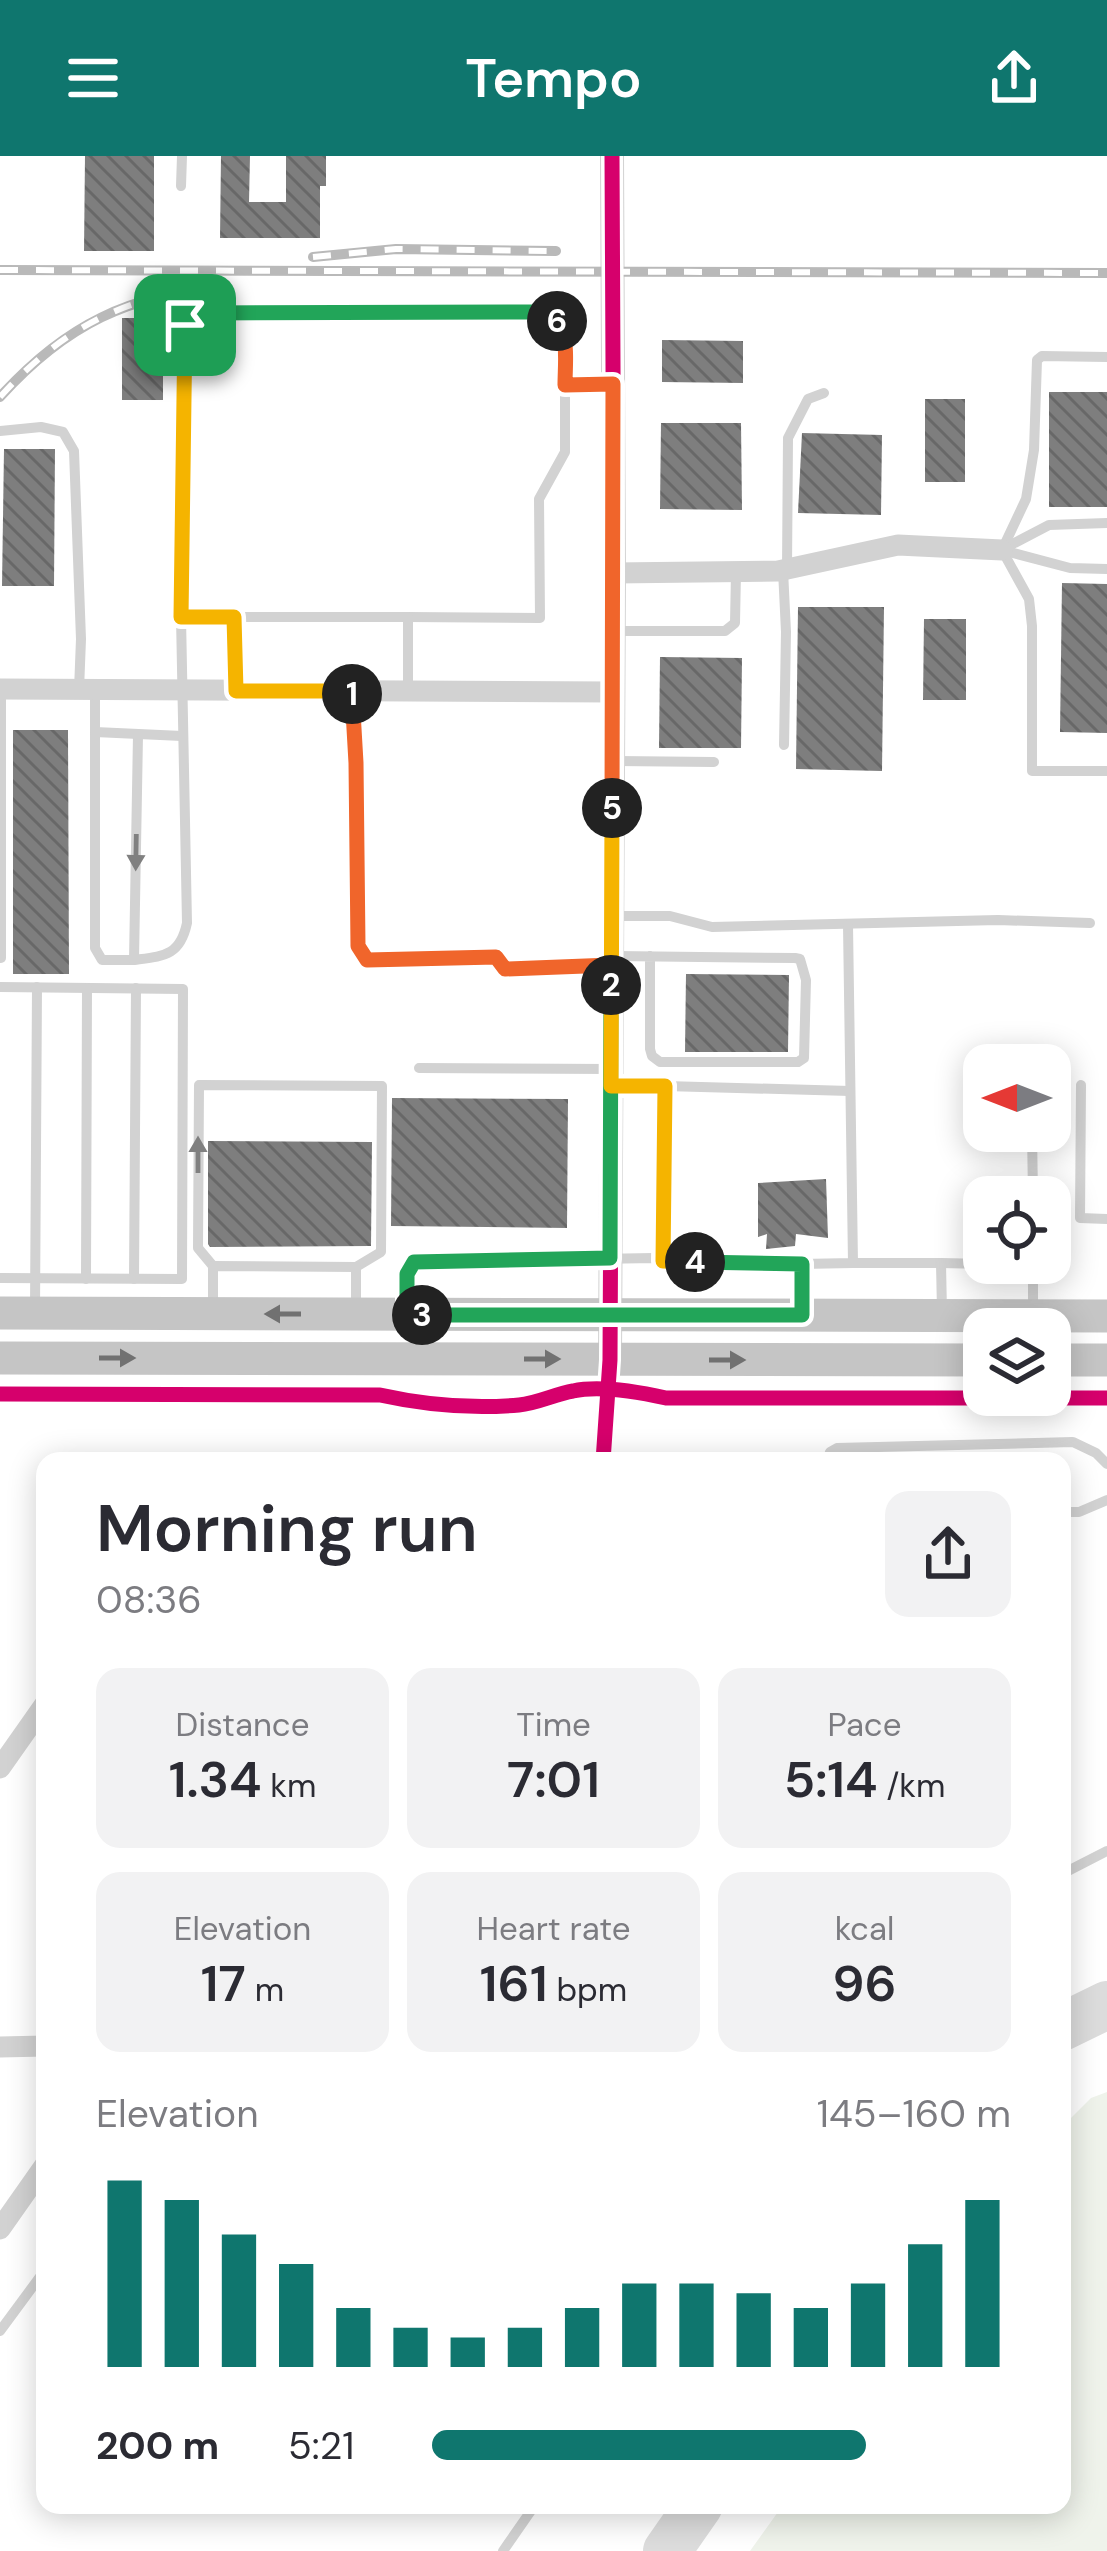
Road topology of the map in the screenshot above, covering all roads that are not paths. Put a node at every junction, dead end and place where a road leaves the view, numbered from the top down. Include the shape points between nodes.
1 (182, 156) edge
2 (612, 156) edge
3 (181, 186) dead end
4 (1107, 357) edge
5 (613, 384) junction
6 (565, 385) junction
7 (824, 393) dead end
8 (0, 431) edge
9 (1107, 523) edge
10 (1002, 550) junction
11 (1107, 568) edge
12 (785, 570) junction
13 (736, 572) junction
14 (614, 573) junction
15 (181, 617) junction
16 (234, 617) junction
17 (408, 617) junction
18 (614, 631) junction
19 (1, 689) edge
20 (87, 690) junction
21 (182, 690) junction
22 (236, 691) junction
23 (352, 691) junction
24 (408, 692) junction
25 (613, 692) junction
26 (94, 732) junction
27 (138, 735) junction
28 (182, 736) junction
29 (784, 746) dead end
30 (613, 761) junction
31 (714, 761) dead end
32 (1107, 771) edge
33 (612, 916) junction
34 (1090, 923) dead end
35 (848, 925) junction
36 (650, 956) junction
37 (1, 958) edge
38 (134, 960) junction
39 (611, 961) junction
40 (0, 987) edge
41 (37, 987) junction
42 (87, 988) junction
43 (136, 988) junction
44 (419, 1069) dead end
45 (611, 1077) junction
46 (1081, 1084) dead end
47 (665, 1086) junction
48 (850, 1090) junction
49 (1107, 1219) edge
50 (610, 1258) junction
51 (663, 1261) junction
52 (853, 1263) junction
53 (941, 1263) junction
54 (963, 1263) edge
55 (802, 1264) junction
56 (213, 1266) junction
57 (356, 1267) junction
58 (0, 1278) edge
59 (35, 1278) junction
60 (86, 1279) junction
61 (134, 1279) junction
62 (0, 1313) edge
63 (35, 1313) junction
64 (213, 1314) junction
65 (356, 1314) junction
66 (407, 1315) junction
67 (610, 1315) junction
68 (802, 1315) junction
69 (942, 1315) junction
70 (963, 1315) edge
71 (1071, 1316) edge
72 (1107, 1316) edge
73 (0, 1358) edge
74 (610, 1360) junction
75 (963, 1360) edge
76 (1071, 1360) edge
77 (1107, 1360) edge
78 (603, 1452) edge
79 (830, 1452) edge
80 (1107, 1464) edge
81 (1107, 1500) edge
82 (1071, 1512) edge
83 (36, 1717) edge
84 (0, 1768) edge
85 (1107, 1851) edge
86 (1071, 1869) edge
87 (36, 2046) edge
88 (0, 2047) edge
89 (36, 2177) edge
90 (0, 2229) edge
91 (36, 2282) edge
92 (0, 2331) edge
93 (529, 2514) edge
94 (502, 2551) edge

1 - 3 lane
2 - 5 street
4 - 10 lane via 1036,360 1026,499
5 - 6 lane
5 - 14 street
6 - 15 lane via 563,329 548,312 191,316
6 - 17 lane via 565,452 539,499 540,618
7 - 12 lane via 808,399 788,438
8 - 20 lane via 63,432 74,451
9 - 10 lane via 1049,525
10 - 11 lane via 1070,568
10 - 12 street via 898,545
10 - 32 lane via 1029,599 1032,771
12 - 13 street
12 - 29 lane
13 - 14 street
13 - 18 lane via 735,623 725,631
14 - 18 street
15 - 16 lane
15 - 21 lane
16 - 17 lane
16 - 22 lane
17 - 24 lane
18 - 25 street
19 - 20 street
19 - 37 lane
20 - 21 street
20 - 26 lane
21 - 22 street
21 - 28 lane
22 - 23 street
23 - 24 street
23 - 39 lane via 358,946 367,960 496,957 505,969
24 - 25 street
25 - 30 street
26 - 27 lane
26 - 38 lane via 94,948 102,960
27 - 28 lane
27 -> 38 lane
28 - 38 lane via 187,923 168,953
30 - 31 lane
30 - 33 street
33 - 35 lane via 670,916 712,927
33 - 39 street
34 - 35 lane
35 - 48 lane
36 - 36 lane via 800,959 804,1058 656,1059
36 - 39 lane
39 - 45 street
40 - 41 lane
41 - 42 lane
41 - 59 lane
42 - 43 lane
42 - 60 lane
43 - 61 lane
43 - 61 lane via 183,989 182,1279
44 - 45 lane
45 - 47 lane
45 - 50 street
46 - 49 lane via 1080,1219
47 - 48 lane
47 - 51 lane
48 - 52 lane
50 - 51 lane
50 - 66 lane via 414,1262
50 - 67 street
51 - 55 lane
52 - 53 lane
52 - 55 lane
53 - 54 lane
53 - 69 lane
55 - 68 lane
56 - 57 lane
56 -> 57 lane via 198,1248 199,1085 382,1086 381,1252
56 - 64 lane
57 - 65 lane
58 - 59 lane
59 - 60 lane
59 - 63 lane
60 - 61 lane
62 - 63 main road
63 - 64 main road
65 -> 64 main road
65 - 66 main road
66 - 67 main road
67 - 68 main road
67 - 74 street
68 - 69 main road
69 - 70 main road
71 - 72 main road
73 -> 74 main road
74 -> 75 main road
74 - 78 street
76 - 77 main road
79 - 80 lane via 1073,1442
81 - 82 lane
83 - 84 street
85 - 86 lane
87 - 88 street
89 - 90 street
91 - 92 lane
93 - 94 lane

